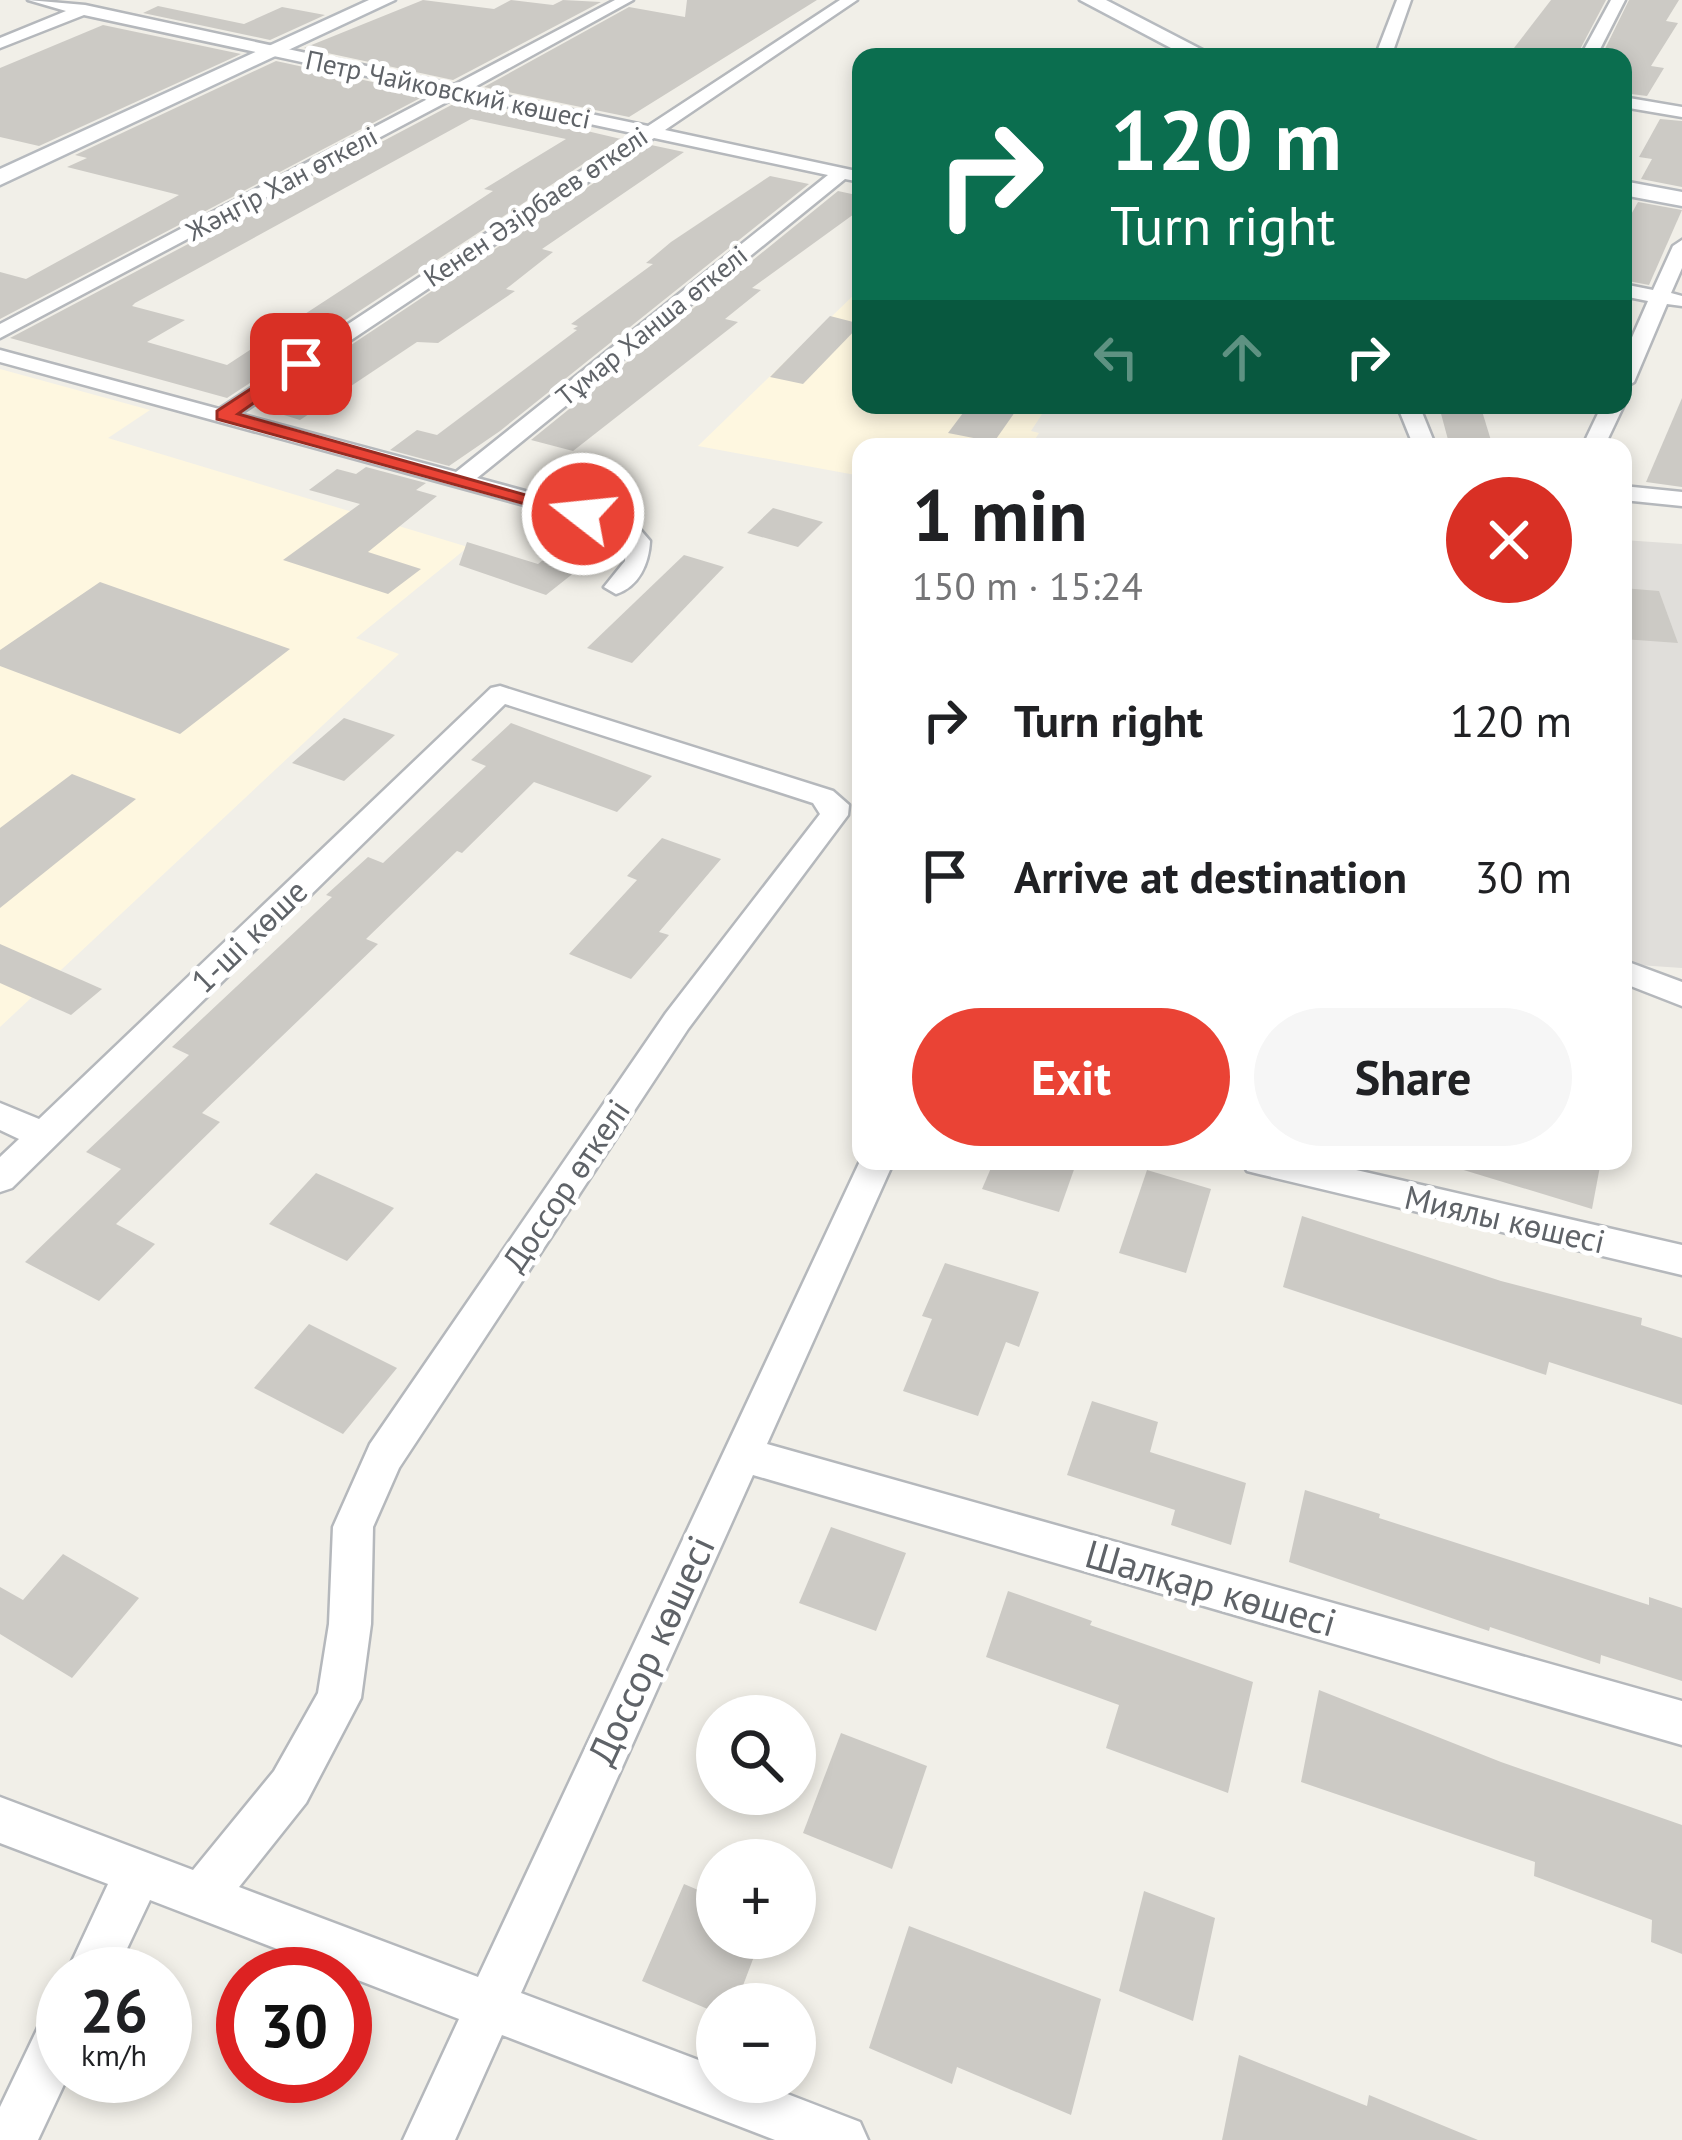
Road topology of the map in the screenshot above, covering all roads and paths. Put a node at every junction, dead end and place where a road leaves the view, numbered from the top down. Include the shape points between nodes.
1 (35, 0) edge
2 (109, 0) edge
3 (385, 0) edge
4 (626, 0) edge
5 (850, 0) edge
6 (1090, 0) edge
7 (1404, 0) edge
8 (1618, 0) edge
9 (85, 10) junction
10 (0, 44) edge
11 (1187, 48) edge
12 (1386, 48) edge
13 (1593, 48) edge
14 (273, 52) junction
15 (454, 93) junction
16 (1632, 104) edge
17 (1682, 112) edge
18 (646, 134) junction
19 (851, 175) edge
20 (0, 178) edge
21 (1632, 190) edge
22 (1682, 199) edge
23 (1682, 246) edge
24 (1632, 292) edge
25 (1672, 300) edge
26 (0, 332) edge
27 (0, 356) edge
28 (1632, 367) edge
29 (224, 415) junction
30 (462, 479) junction
31 (1632, 494) edge
32 (1682, 499) edge
33 (616, 587) dead end
34 (500, 694) joint
35 (1632, 975) edge
36 (1682, 995) edge
37 (0, 1116) edge
38 (43, 1135) junction
39 (873, 1170) edge
40 (1297, 1170) edge
41 (0, 1178) edge
42 (1682, 1260) edge
43 (741, 1454) junction
44 (1682, 1723) edge
45 (0, 1820) edge
46 (138, 1874) junction
47 (200, 1899) junction
48 (103, 1947) edge
49 (488, 2005) junction
50 (36, 2088) edge
51 (11, 2140) edge
52 (429, 2140) edge
53 (842, 2140) edge

1 - 9 street, Петр Чайковский көшесі
2 - 9 street
3 - 14 main road
4 - 15 street, Жәңгір Хан өткелі
5 - 18 street, Кенен Әзірбаев өткелі
6 - 11 main road
7 - 12 street
8 - 13 street
9 - 10 street
9 - 14 street, Петр Чайковский көшесі
14 - 15 street, Петр Чайковский көшесі
14 - 20 main road
15 - 18 street, Петр Чайковский көшесі
15 - 26 street, Жәңгір Хан өткелі
16 - 17 street
18 - 19 street, Петр Чайковский көшесі
18 - 29 street, Кенен Әзірбаев өткелі
19 - 30 street, Тұмар Ханша өткелі
21 - 22 main road
23 - 25 street
24 - 25 street
25 - 28 street
27 - 29 street
29 - 30 street
30 - 33 street via 624,525 638,541 638,562
31 - 32 street
34 - 38 street, 1-ші көше
34 - 47 street, Доссор өткелі via 823,796 835,805 833,815 677,1021 384,1457 352,1526 339,1698 290,1787
35 - 36 street
37 - 38 street
38 - 41 street, 1-ші көше
39 - 43 street, Доссор көшесі
40 - 42 street, Миялы көшесі
43 - 44 street, Шалқар көшесі
43 - 49 street, Доссор көшесі
45 - 46 street
46 - 47 street
46 - 48 street
47 - 49 street
49 - 52 street, Доссор көшесі
49 - 53 street
50 - 51 street

